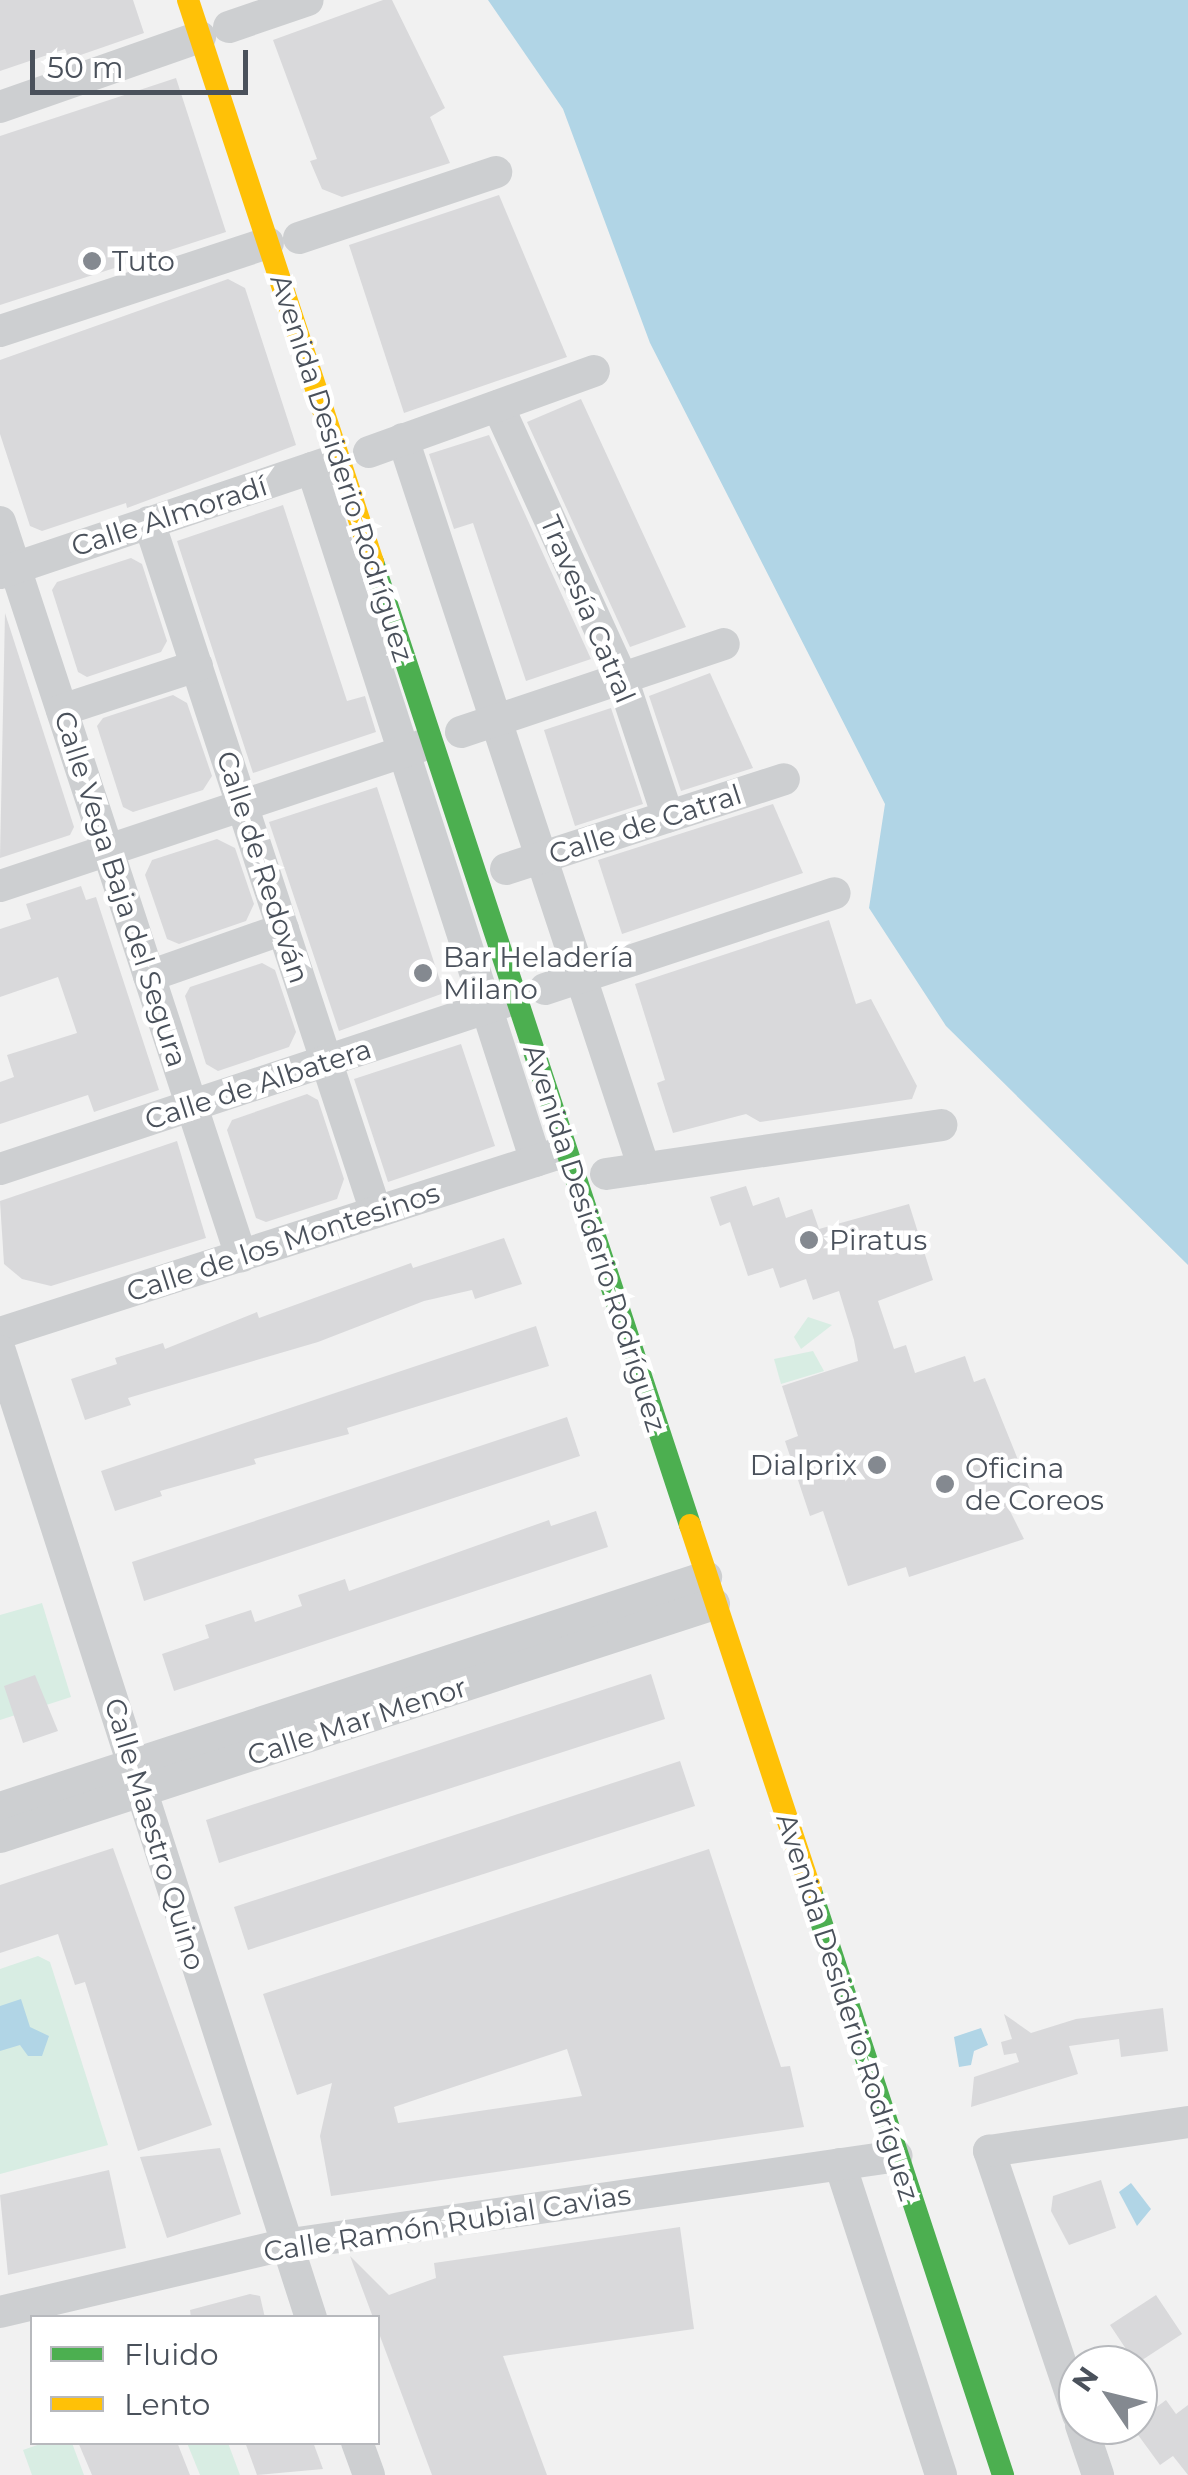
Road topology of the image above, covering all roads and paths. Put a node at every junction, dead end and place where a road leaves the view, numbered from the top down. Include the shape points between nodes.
1 (188, 0) edge
2 (308, 0) edge
3 (221, 27) edge
4 (0, 107) edge
5 (496, 172) dead end
6 (291, 239) junction
7 (0, 331) edge
8 (594, 371) dead end
9 (498, 406) junction
10 (403, 439) junction
11 (351, 455) junction
12 (0, 522) edge
13 (149, 522) junction
14 (8, 570) edge
15 (724, 644) dead end
16 (196, 666) junction
17 (622, 678) junction
18 (62, 710) junction
19 (496, 721) junction
20 (443, 738) junction
21 (784, 779) dead end
22 (242, 805) junction
23 (668, 817) junction
24 (108, 850) junction
25 (541, 858) junction
26 (504, 866) dead end
27 (0, 886) edge
28 (834, 893) dead end
29 (283, 929) junction
30 (149, 976) junction
31 (580, 977) junction
32 (528, 995) junction
33 (326, 1061) junction
34 (192, 1106) junction
35 (942, 1125) dead end
36 (551, 1156) junction
37 (644, 1168) junction
38 (0, 1169) edge
39 (606, 1174) dead end
40 (376, 1212) junction
41 (241, 1256) junction
42 (0, 1334) edge
43 (0, 1352) edge
44 (710, 1590) junction
45 (137, 1778) junction
46 (0, 1808) edge
47 (0, 1837) edge
48 (1188, 2122) edge
49 (897, 2156) junction
50 (840, 2164) junction
51 (284, 2245) junction
52 (0, 2312) edge
53 (309, 2315) edge
54 (1058, 2356) edge
55 (358, 2445) edge
56 (1088, 2445) edge
57 (369, 2475) edge
58 (942, 2475) edge
59 (1003, 2475) edge
60 (1098, 2475) edge

1 - 3 street, Avenida Desiderio Rodríguez
2 - 3 street
3 - 4 street
3 - 6 street, Avenida Desiderio Rodríguez
5 - 6 street
6 - 7 street
6 - 11 street, Avenida Desiderio Rodríguez
8 - 9 street, Calle Almoradí
9 - 10 street, Calle Almoradí
9 - 17 street, Travesía Catral
10 - 11 street, Calle Almoradí
10 - 19 street
11 - 13 street, Calle Almoradí
11 - 20 street, Avenida Desiderio Rodríguez
12 - 14 street, Calle Vega Baja del Segura
13 - 14 street, Calle Almoradí
13 - 16 street, Calle de Redován
14 - 18 street, Calle Vega Baja del Segura
15 - 17 street
16 - 18 street
16 - 22 street, Calle de Redován
17 - 19 street
17 - 23 street, Travesía Catral
18 - 24 street, Calle Vega Baja del Segura
19 - 20 street
19 - 25 street
20 - 22 street
20 - 32 street, Avenida Desiderio Rodríguez
21 - 23 street, Calle de Catral
22 - 24 street
22 - 29 street, Calle de Redován
23 - 25 street, Calle de Catral
24 - 27 street
24 - 30 street, Calle Vega Baja del Segura
25 - 26 street, Calle de Catral
25 - 31 street
28 - 31 street, Calle de Albatera
29 - 30 street
29 - 33 street, Calle de Redován
30 - 34 street, Calle Vega Baja del Segura
31 - 32 street, Calle de Albatera
31 - 37 street
32 - 33 street, Calle de Albatera
32 - 36 street, Avenida Desiderio Rodríguez
33 - 34 street, Calle de Albatera
33 - 40 street, Calle de Redován
34 - 38 street, Calle de Albatera
34 - 41 street, Calle Vega Baja del Segura
35 - 37 street
36 - 40 street, Calle de los Montesinos
36 - 44 street, Avenida Desiderio Rodríguez
37 - 39 street
40 - 41 street, Calle de los Montesinos
41 - 42 street, Calle de los Montesinos
43 - 45 street, Calle Maestro Quino
44 - 45 street, Calle Mar Menor
44 - 49 street, Avenida Desiderio Rodríguez
45 - 46 street, Calle Mar Menor
45 - 47 street, Calle Mar Menor
45 - 51 street, Calle Maestro Quino
48 - 54 street via 989,2151
49 - 50 street, Calle Ramón Rubial Cavias
49 - 59 street, Avenida Desiderio Rodríguez
50 - 51 street, Calle Ramón Rubial Cavias
50 - 58 street
51 - 52 street, Calle Ramón Rubial Cavias
51 - 53 street, Calle Maestro Quino
55 - 57 street
56 - 60 street

